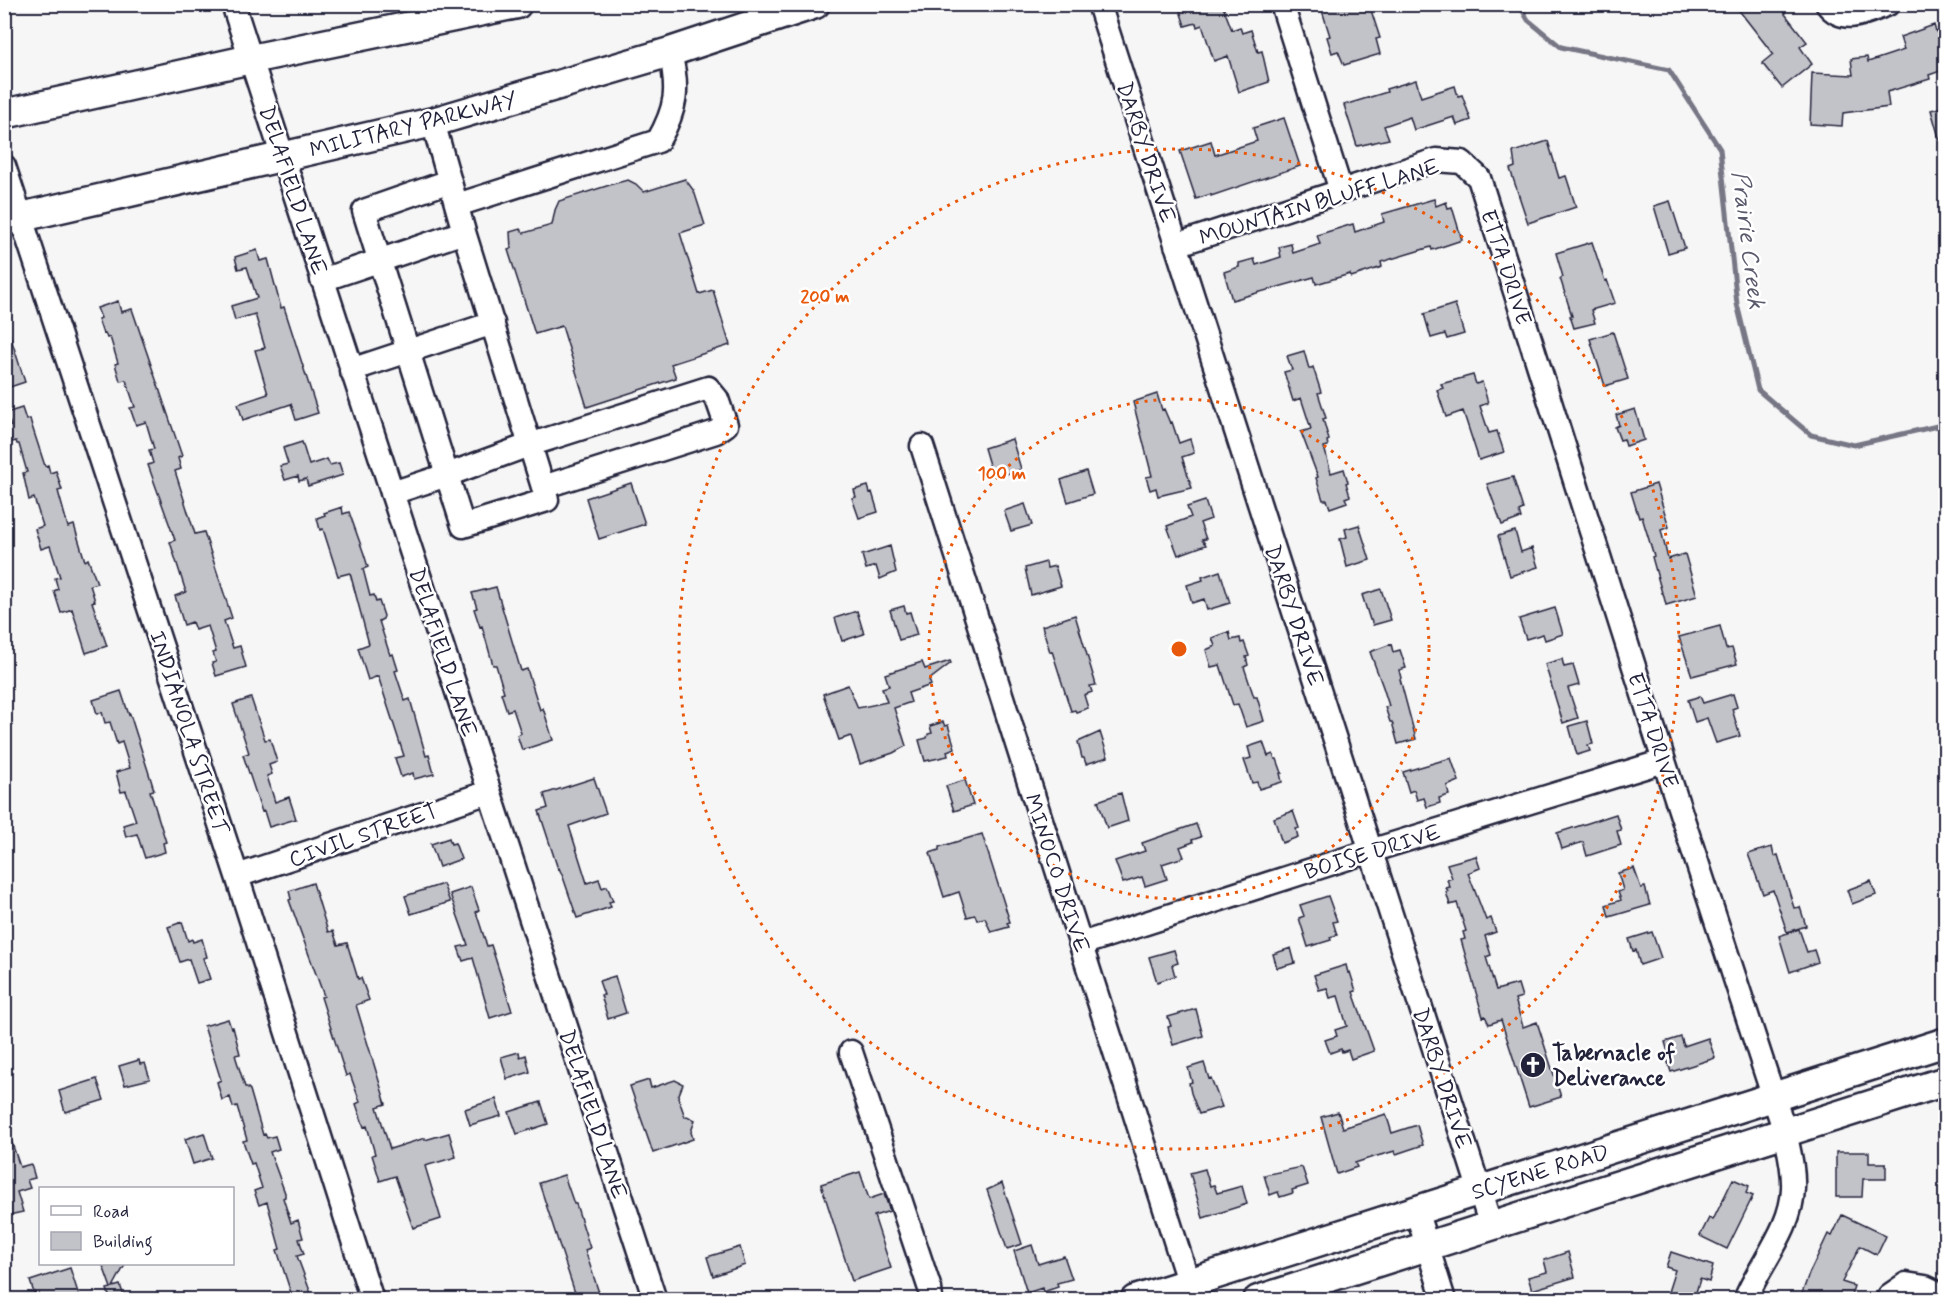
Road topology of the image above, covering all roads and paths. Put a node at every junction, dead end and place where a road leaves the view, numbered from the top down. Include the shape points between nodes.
1 (233, 4) edge
2 (517, 4) edge
3 (815, 4) edge
4 (1099, 4) edge
5 (1282, 4) edge
6 (1827, 4) edge
7 (1888, 4) edge
8 (670, 52) junction
9 (251, 59) junction
10 (4, 114) edge
11 (433, 122) junction
12 (284, 157) junction
13 (1462, 162) joint
14 (4, 166) edge
15 (450, 180) junction
16 (1341, 191) junction
17 (457, 204) junction
18 (13, 219) edge
19 (465, 232) junction
20 (1176, 245) junction
21 (379, 261) junction
22 (322, 280) junction
23 (493, 323) junction
24 (408, 351) junction
25 (351, 370) junction
26 (529, 445) junction
27 (921, 446) dead end
28 (447, 475) junction
29 (543, 487) junction
30 (392, 493) junction
31 (1664, 760) junction
32 (489, 792) junction
33 (1370, 851) junction
34 (237, 876) junction
35 (1081, 944) junction
36 (1946, 1042) edge
37 (851, 1052) dead end
38 (1946, 1082) edge
39 (1774, 1097) junction
40 (1785, 1132) junction
41 (1479, 1190) junction
42 (1416, 1210) junction
43 (1491, 1226) junction
44 (1427, 1246) junction
45 (1191, 1291) edge
46 (1152, 1297) edge
47 (1946, 1298) edge
48 (372, 1299) edge
49 (655, 1299) edge
50 (932, 1299) edge
51 (1258, 1299) edge
52 (1444, 1299) edge
53 (1745, 1299) edge
54 (1887, 1299) edge

1 - 9 street, DELAFIELD LANE
2 - 9 main road
3 - 8 main road, MILITARY PARKWAY
4 - 20 street, DARBY DRIVE
5 - 16 street
6 - 7 street via 1840,16 1851,17
8 - 11 main road, MILITARY PARKWAY
8 - 17 street via 676,79 673,110 658,141
9 - 10 main road
9 - 12 street, DELAFIELD LANE
11 - 12 main road, MILITARY PARKWAY
11 - 15 street
12 - 18 main road, MILITARY PARKWAY
12 - 22 street, DELAFIELD LANE
13 - 16 street, MOUNTAIN BLUFF LANE via 1436,160
13 - 31 street, ETTA DRIVE via 1479,178
14 - 18 street, INDIANOLA STREET
15 - 17 street
15 - 21 street via 364,211
16 - 20 street, MOUNTAIN BLUFF LANE
17 - 19 street
18 - 34 street, INDIANOLA STREET
19 - 21 street
19 - 23 street
20 - 33 street, DARBY DRIVE
21 - 22 street
21 - 24 street
22 - 25 street, DELAFIELD LANE
23 - 24 street
23 - 26 street
24 - 25 street
24 - 28 street
25 - 30 street, DELAFIELD LANE
26 - 28 street
26 - 29 street
26 - 29 street via 708,388 717,399 726,425 716,432
27 - 35 street, MINOCO DRIVE
28 - 29 street via 463,526 547,500
28 - 30 street
30 - 32 street, DELAFIELD LANE
31 - 33 street, BOISE DRIVE
31 - 39 street, ETTA DRIVE
32 - 34 street, CIVIL STREET
32 - 49 street, DELAFIELD LANE
33 - 35 street, BOISE DRIVE
33 - 41 street, DARBY DRIVE
34 - 48 street, INDIANOLA STREET
35 - 45 street, MINOCO DRIVE
36 - 39 main road, SCYENE ROAD
37 - 50 street
38 - 40 main road, SCYENE ROAD
39 - 40 street, ETTA DRIVE
39 - 41 main road, SCYENE ROAD
40 - 43 main road, SCYENE ROAD
40 - 53 street, ETTA DRIVE via 1792,1165 1790,1212
41 - 42 main road, SCYENE ROAD
41 - 43 street, DARBY DRIVE
42 - 44 street
42 - 45 main road, SCYENE ROAD
43 - 44 main road, SCYENE ROAD
44 - 51 main road, SCYENE ROAD
44 - 52 street
45 - 46 main road, SCYENE ROAD
47 - 54 street via 1925,1287 1906,1284

